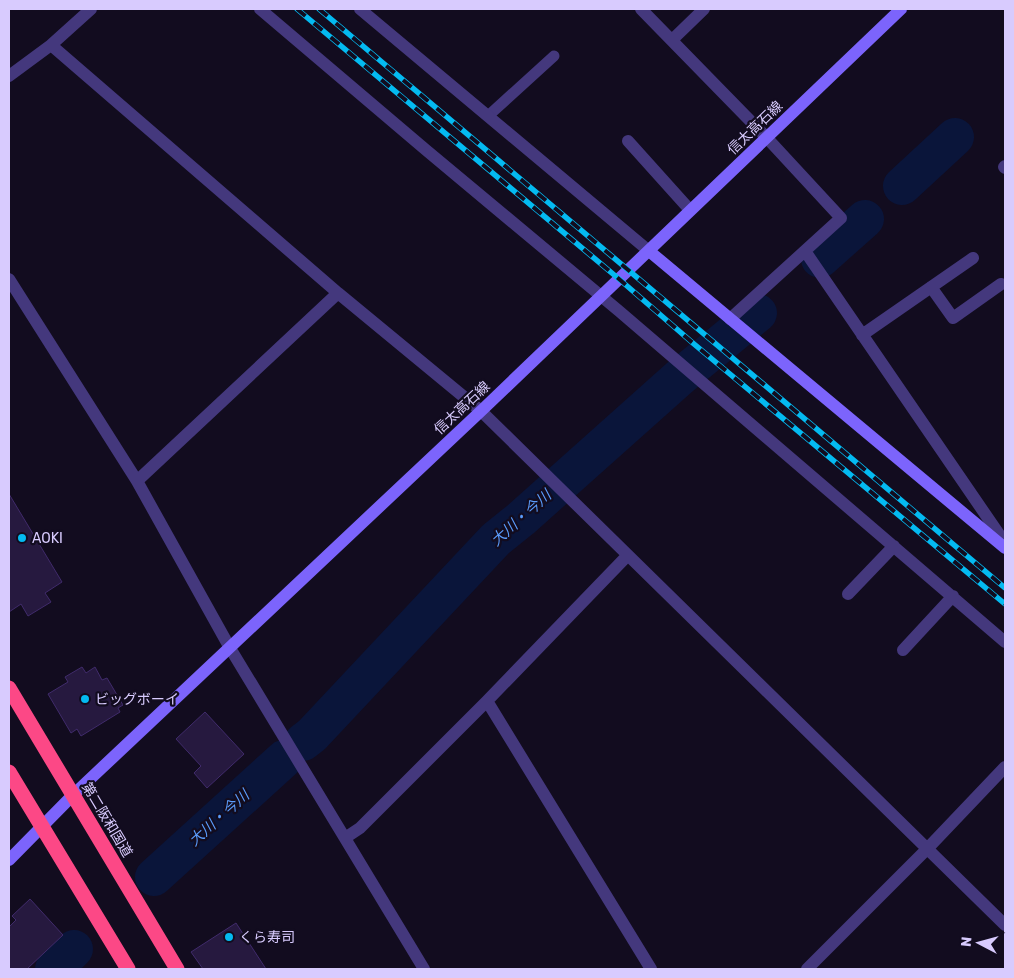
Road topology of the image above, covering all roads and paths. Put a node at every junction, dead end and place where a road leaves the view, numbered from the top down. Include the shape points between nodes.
1 (91, 9) edge
2 (260, 9) edge
3 (360, 9) edge
4 (641, 9) edge
5 (704, 9) edge
6 (901, 9) edge
7 (672, 40) junction
8 (51, 45) junction
9 (554, 56) dead end
10 (9, 76) edge
11 (488, 116) junction
12 (766, 138) junction
13 (628, 141) dead end
14 (690, 210) junction
15 (649, 251) junction
16 (805, 251) junction
17 (973, 258) dead end
18 (9, 279) edge
19 (1001, 284) dead end
20 (931, 287) junction
21 (338, 293) junction
22 (601, 296) junction
23 (730, 319) junction
24 (862, 335) junction
25 (481, 411) junction
26 (138, 480) junction
27 (1005, 544) edge
28 (894, 546) junction
29 (1005, 548) edge
30 (628, 555) junction
31 (848, 594) dead end
32 (952, 596) junction
33 (1005, 642) edge
34 (230, 648) junction
35 (903, 650) dead end
36 (9, 688) edge
37 (487, 701) junction
38 (1005, 767) edge
39 (9, 772) edge
40 (73, 795) junction
41 (42, 827) junction
42 (345, 838) junction
43 (927, 849) junction
44 (9, 860) edge
45 (1005, 925) edge
46 (128, 969) edge
47 (176, 969) edge
48 (424, 969) edge
49 (651, 969) edge
50 (807, 969) edge

1 - 8 street
2 - 22 street
3 - 11 street
4 - 7 street
5 - 7 street
6 - 12 main road, 信太高石線
7 - 12 street
8 - 10 street
8 - 21 street
9 - 11 lane
11 - 15 street
12 - 14 main road, 信太高石線
12 - 16 street via 841,218
13 - 14 street
14 - 15 main road, 信太高石線
15 - 22 main road, 信太高石線
15 - 23 main road
16 - 23 street
16 - 24 street
17 - 20 street
18 - 26 street
19 - 20 street via 953,318
20 - 24 street
21 - 25 street
21 - 26 street
22 - 25 main road, 信太高石線
22 - 28 street
23 - 29 main road
24 - 27 street
25 - 30 street
25 - 34 main road, 信太高石線
26 - 34 street
28 - 31 street
28 - 32 street
30 - 37 street
30 - 43 street
32 - 33 street
32 - 35 street
34 - 40 main road, 信太高石線
34 - 42 street
36 - 40 highway, 第二阪和国道
37 - 42 street via 360,828
37 - 49 street
38 - 43 street
39 - 41 highway
40 - 41 main road, 信太高石線
40 - 47 highway, 第二阪和国道
41 - 44 main road, 信太高石線
41 - 46 highway
42 - 48 street
43 - 45 street
43 - 50 street

